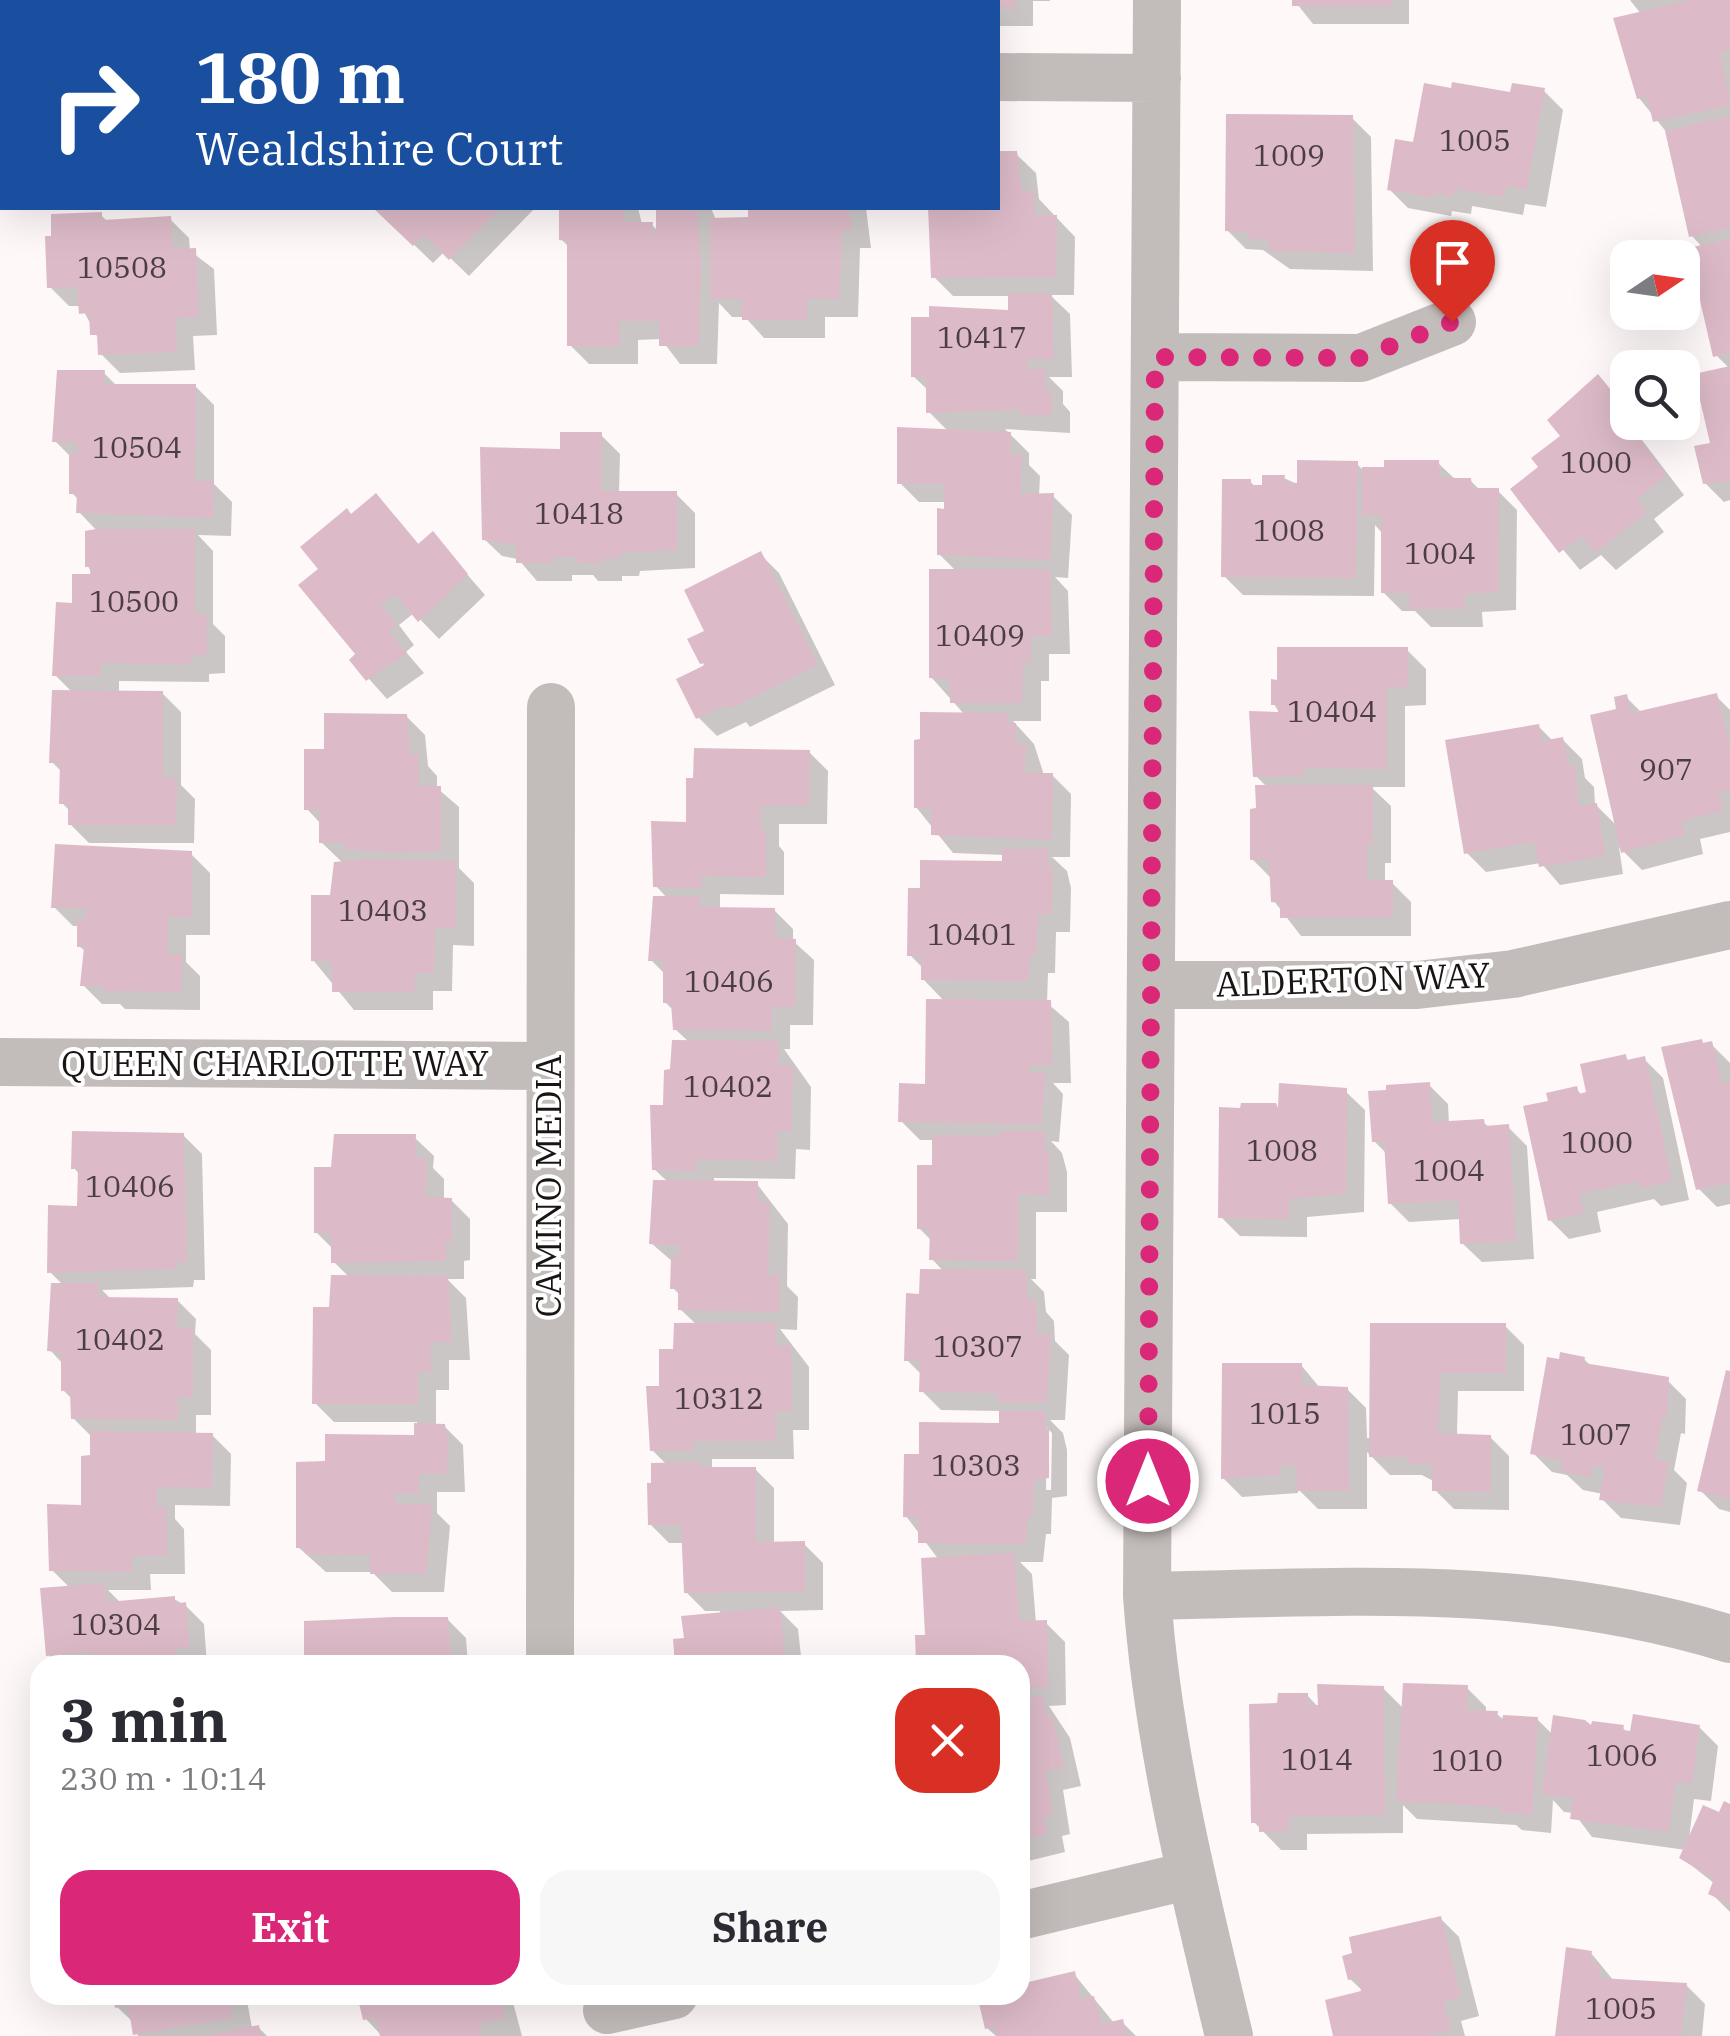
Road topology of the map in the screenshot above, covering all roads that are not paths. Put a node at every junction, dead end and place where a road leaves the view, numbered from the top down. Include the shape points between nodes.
1 (1157, 0) edge
2 (1000, 77) edge
3 (1157, 78) junction
4 (1452, 322) dead end
5 (1155, 357) junction
6 (551, 708) dead end
7 (1730, 925) edge
8 (1151, 984) junction
9 (0, 1062) edge
10 (549, 1066) junction
11 (1148, 1596) junction
12 (1730, 1640) edge
13 (550, 1655) edge
14 (1191, 1875) junction
15 (1030, 1914) edge
16 (639, 2005) edge
17 (607, 2014) edge
18 (1229, 2036) edge

1 - 3 street
2 - 3 street
3 - 5 street
4 - 5 street via 1360,358
5 - 8 street
6 - 10 street, CAMINO MEDIA
7 - 8 street, ALDERTON WAY via 1512,974 1417,984
8 - 11 street
9 - 10 street, QUEEN CHARLOTTE WAY
10 - 13 street, CAMINO MEDIA
11 - 12 street via 1494,1593 1580,1602
11 - 14 street via 1154,1686
14 - 15 street
14 - 18 street
16 - 17 street

